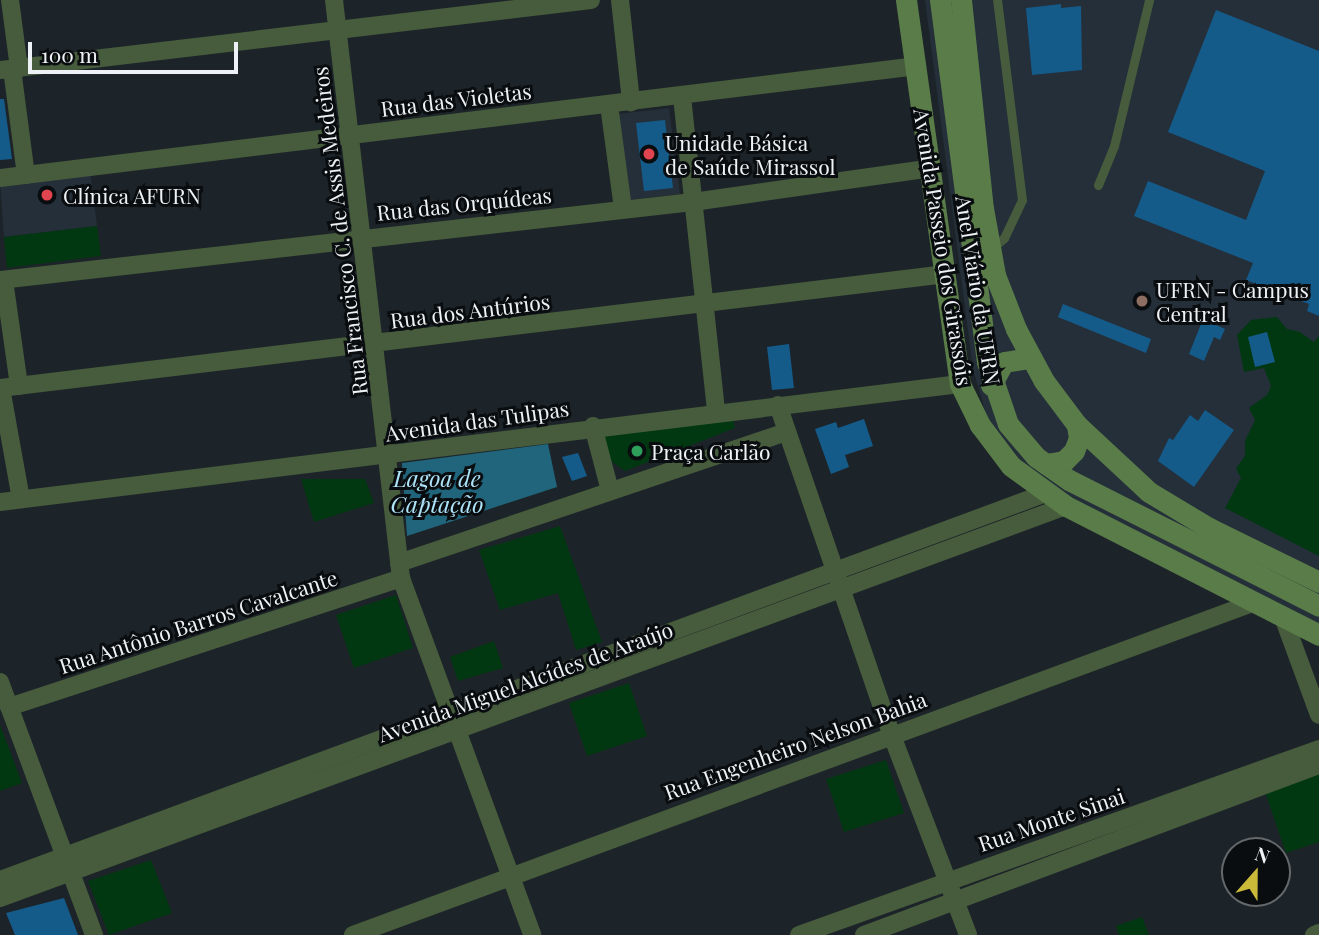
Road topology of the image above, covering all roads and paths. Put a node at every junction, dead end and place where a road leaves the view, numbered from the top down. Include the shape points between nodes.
1 (10, 0) edge
2 (334, 0) edge
3 (591, 0) edge
4 (620, 0) edge
5 (906, 0) edge
6 (940, 0) edge
7 (961, 0) edge
8 (997, 0) edge
9 (1149, 0) edge
10 (339, 31) junction
11 (916, 66) junction
12 (10, 69) edge
13 (682, 97) junction
14 (631, 102) junction
15 (609, 105) junction
16 (352, 134) junction
17 (932, 168) junction
18 (26, 175) junction
19 (0, 178) edge
20 (1098, 184) dead end
21 (693, 202) junction
22 (623, 209) junction
23 (364, 237) junction
24 (990, 249) junction
25 (946, 274) junction
26 (2, 280) edge
27 (704, 305) junction
28 (376, 345) junction
29 (1030, 358) junction
30 (960, 384) junction
31 (991, 385) junction
32 (7, 387) edge
33 (778, 404) junction
34 (716, 411) junction
35 (1076, 425) junction
36 (593, 426) junction
37 (785, 432) junction
38 (389, 456) junction
39 (1046, 464) junction
40 (610, 491) junction
41 (1046, 493) junction
42 (20, 499) junction
43 (0, 502) edge
44 (1066, 506) junction
45 (834, 569) junction
46 (400, 571) junction
47 (1319, 582) edge
48 (842, 589) junction
49 (1255, 602) junction
50 (1319, 606) edge
51 (1283, 617) junction
52 (1319, 635) edge
53 (0, 682) edge
54 (9, 707) junction
55 (449, 711) junction
56 (1319, 715) edge
57 (457, 731) junction
58 (891, 733) junction
59 (1319, 749) edge
60 (1319, 765) edge
61 (65, 855) junction
62 (72, 872) junction
63 (510, 876) junction
64 (0, 880) edge
65 (947, 880) junction
66 (0, 898) edge
67 (956, 901) junction
68 (1319, 933) edge
69 (94, 935) edge
70 (353, 935) edge
71 (532, 935) edge
72 (799, 935) edge
73 (864, 935) edge
74 (968, 935) edge
75 (1314, 935) edge

1 - 12 street
2 - 10 street, Rua Francisco C. de Assis Medeiros
3 - 10 street
4 - 14 street
5 - 11 main road, Avenida Passeio dos Girassóis
6 - 31 main road, Anel Viário da UFRN
7 - 24 main road, Anel Viário da UFRN
8 - 24 lane via 1022,200 1004,238
9 - 20 lane via 1114,146
10 - 12 street
10 - 16 street, Rua Francisco C. de Assis Medeiros
11 - 13 street, Rua das Violetas
11 - 17 main road, Avenida Passeio dos Girassóis
12 - 18 street
13 - 14 street, Rua das Violetas
13 - 21 street
14 - 15 street, Rua das Violetas
15 - 16 street, Rua das Violetas
15 - 22 street
16 - 18 street, Rua das Violetas
16 - 23 street, Rua Francisco C. de Assis Medeiros
17 - 21 street, Rua das Orquídeas
17 - 25 main road, Avenida Passeio dos Girassóis
18 - 19 street, Rua das Violetas
21 - 22 street, Rua das Orquídeas
21 - 27 street
22 - 23 street, Rua das Orquídeas
23 - 26 street, Rua das Orquídeas
23 - 28 street, Rua Francisco C. de Assis Medeiros
24 - 29 main road, Anel Viário da UFRN via 1006,304
25 - 27 street, Rua dos Antúrios
25 - 30 main road, Avenida Passeio dos Girassóis
26 - 32 street
27 - 28 street, Rua dos Antúrios
27 - 34 street
28 - 32 street, Rua dos Antúrios
28 - 38 street, Rua Francisco C. de Assis Medeiros
29 - 31 main road via 1004,362
29 - 35 main road, Anel Viário da UFRN
30 - 33 street, Avenida das Tulipas
30 - 41 main road, Avenida Passeio dos Girassóis via 998,452
31 - 39 main road, Anel Viário da UFRN via 1008,424
32 - 42 street
33 - 34 street, Avenida das Tulipas
33 - 37 street
34 - 36 street, Avenida das Tulipas
35 - 39 main road via 1079,438 1074,452 1064,461
35 - 47 main road, Anel Viário da UFRN via 1121,470 1178,511
36 - 38 street, Avenida das Tulipas
36 - 40 street
37 - 40 street, Rua Antônio Barros Cavalcante
37 - 45 street
38 - 42 street, Avenida das Tulipas
38 - 46 street, Rua Francisco C. de Assis Medeiros
39 - 50 main road, Anel Viário da UFRN via 1094,493
40 - 46 street, Rua Antônio Barros Cavalcante
41 - 44 main road, Avenida Passeio dos Girassóis
41 - 45 street, Avenida Miguel Alcídes de Araújo
42 - 43 street, Avenida das Tulipas
44 - 48 street, Avenida Miguel Alcídes de Araújo
44 - 49 main road, Avenida Passeio dos Girassóis
45 - 48 street
45 - 55 street, Avenida Miguel Alcídes de Araújo
46 - 54 street, Rua Antônio Barros Cavalcante
46 - 55 street, Rua Francisco C. de Assis Medeiros
48 - 57 street, Avenida Miguel Alcídes de Araújo
48 - 58 street
49 - 51 main road, Avenida Passeio dos Girassóis
49 - 58 street, Rua Engenheiro Nelson Bahia
51 - 52 main road, Avenida Passeio dos Girassóis
51 - 56 street
53 - 54 street
54 - 61 street
55 - 57 street, Rua Francisco C. de Assis Medeiros
55 - 61 street, Avenida Miguel Alcídes de Araújo
57 - 62 street, Avenida Miguel Alcídes de Araújo
57 - 63 street, Rua Francisco C. de Assis Medeiros
58 - 63 street, Rua Engenheiro Nelson Bahia
58 - 65 street
59 - 65 street, Rua Monte Sinai
60 - 67 street, Rua Monte Sinai
61 - 62 street
61 - 64 street, Avenida Miguel Alcídes de Araújo
62 - 66 street, Avenida Miguel Alcídes de Araújo
62 - 69 street
63 - 70 street, Rua Engenheiro Nelson Bahia
63 - 71 street, Rua Francisco C. de Assis Medeiros
65 - 67 street
65 - 72 street, Rua Monte Sinai
67 - 73 street, Rua Monte Sinai
67 - 74 street
68 - 75 street

